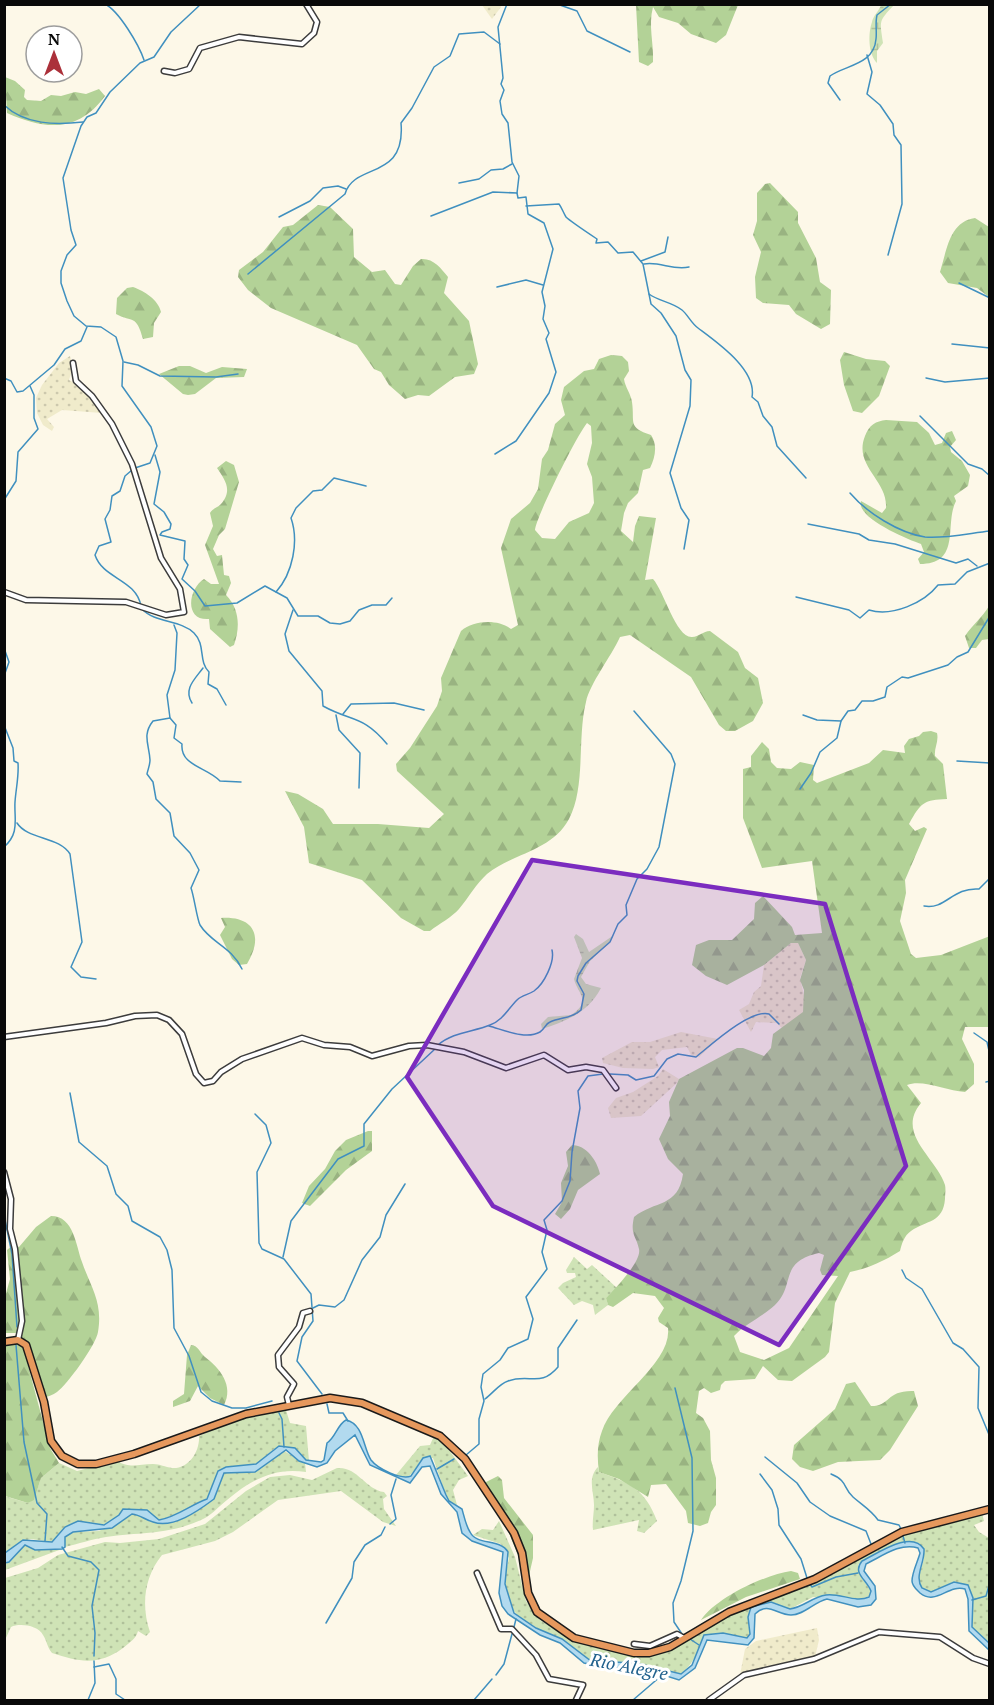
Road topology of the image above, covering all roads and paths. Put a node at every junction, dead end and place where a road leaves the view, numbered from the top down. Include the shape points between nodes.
1 (306, 4) edge
2 (164, 71) dead end
3 (73, 363) dead end
4 (4, 592) edge
5 (4, 1037) edge
6 (616, 1088) dead end
7 (4, 1172) edge
8 (310, 1311) dead end
9 (18, 1340) junction
10 (4, 1342) edge
11 (289, 1405) junction
12 (990, 1509) edge
13 (477, 1573) dead end
14 (685, 1638) junction
15 (634, 1644) dead end
16 (990, 1664) edge
17 (576, 1701) edge
18 (709, 1701) edge

1 - 2 street via 317,22 314,33 302,44 239,37 200,48 189,69
3 - 4 street via 76,381 112,424 132,464 161,558 180,589 183,612 166,615 126,602 26,600
5 - 6 street via 157,1015 169,1020 182,1034 196,1074 204,1083 250,1056 305,1038 347,1046 372,1056 427,1045 464,1052 506,1068 544,1055 568,1070 586,1066 603,1070
7 - 9 street via 11,1199 10,1229 22,1321
8 - 11 street via 303,1313 299,1327 278,1355 279,1367 294,1384 288,1395
9 - 10 highway
9 - 11 highway via 28,1349 51,1441 62,1456 78,1464 96,1464 134,1454 229,1419
11 - 14 highway via 330,1398 351,1400 427,1429 450,1443 514,1533 522,1553 528,1593 537,1612 574,1638 618,1650 649,1653
12 - 14 highway via 902,1532 815,1579 729,1611
13 - 17 street via 501,1629 512,1629 536,1654 549,1679 583,1686
14 - 15 street via 677,1634 650,1646
16 - 18 street via 940,1638 879,1632 814,1659 744,1675

